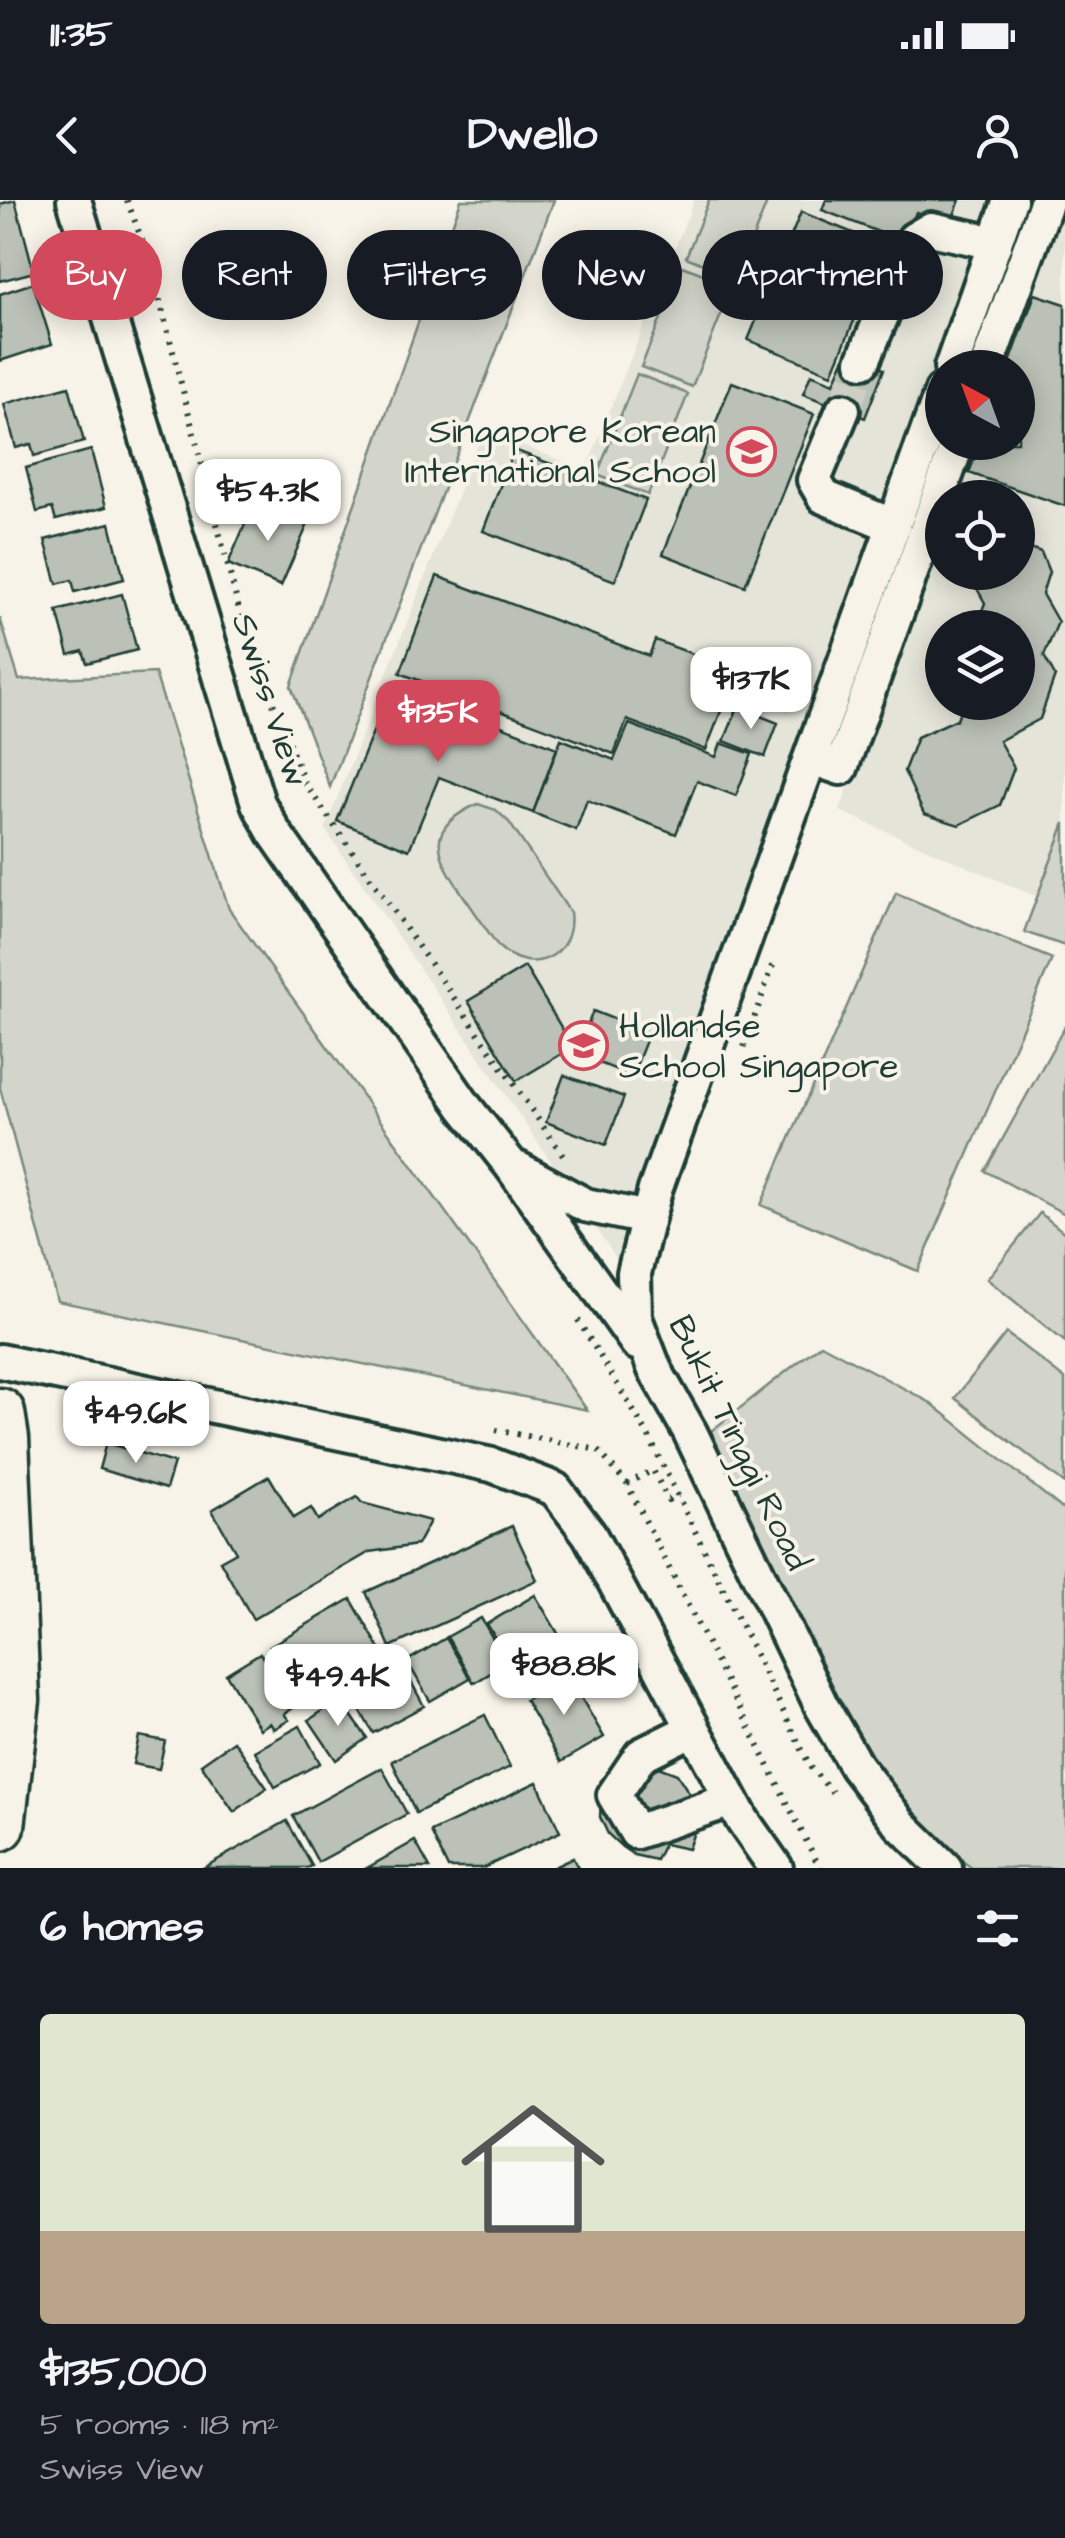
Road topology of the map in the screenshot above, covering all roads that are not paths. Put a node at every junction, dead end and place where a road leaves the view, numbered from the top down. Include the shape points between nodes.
1 (74, 200) edge
2 (1010, 200) edge
3 (1046, 200) edge
4 (995, 244) junction
5 (957, 350) edge
6 (992, 350) edge
7 (864, 362) tunnel mouth
8 (843, 410) tunnel mouth
9 (925, 439) edge
10 (952, 460) edge
11 (894, 526) junction
12 (812, 758) junction
13 (510, 1164) junction
14 (648, 1218) junction
15 (0, 1361) edge
16 (655, 1370) junction
17 (2, 1426) edge
18 (693, 1729) junction
19 (731, 1800) junction
20 (0, 1826) edge
21 (776, 1868) edge
22 (945, 1868) edge

1 - 13 street, Swiss View via 258,804
2 - 4 street
3 - 6 street
4 - 5 street
4 - 7 street via 931,230 914,240
8 - 11 street via 814,480 824,497
9 - 11 street, Bukit Tinggi Road
10 - 12 street via 841,768
11 - 12 street, Bukit Tinggi Road
12 - 14 street, Bukit Tinggi Road
13 - 14 street, Swiss View via 586,1206
13 - 16 street, Swiss View
14 - 16 street, Bukit Tinggi Road via 634,1273 635,1318
15 - 18 street via 492,1465 555,1489 589,1534
16 - 22 street, Bukit Tinggi Road via 856,1766
17 - 20 highway via 14,1700
18 - 19 street
18 - 19 street via 641,1755 614,1795 636,1832
19 - 21 street

